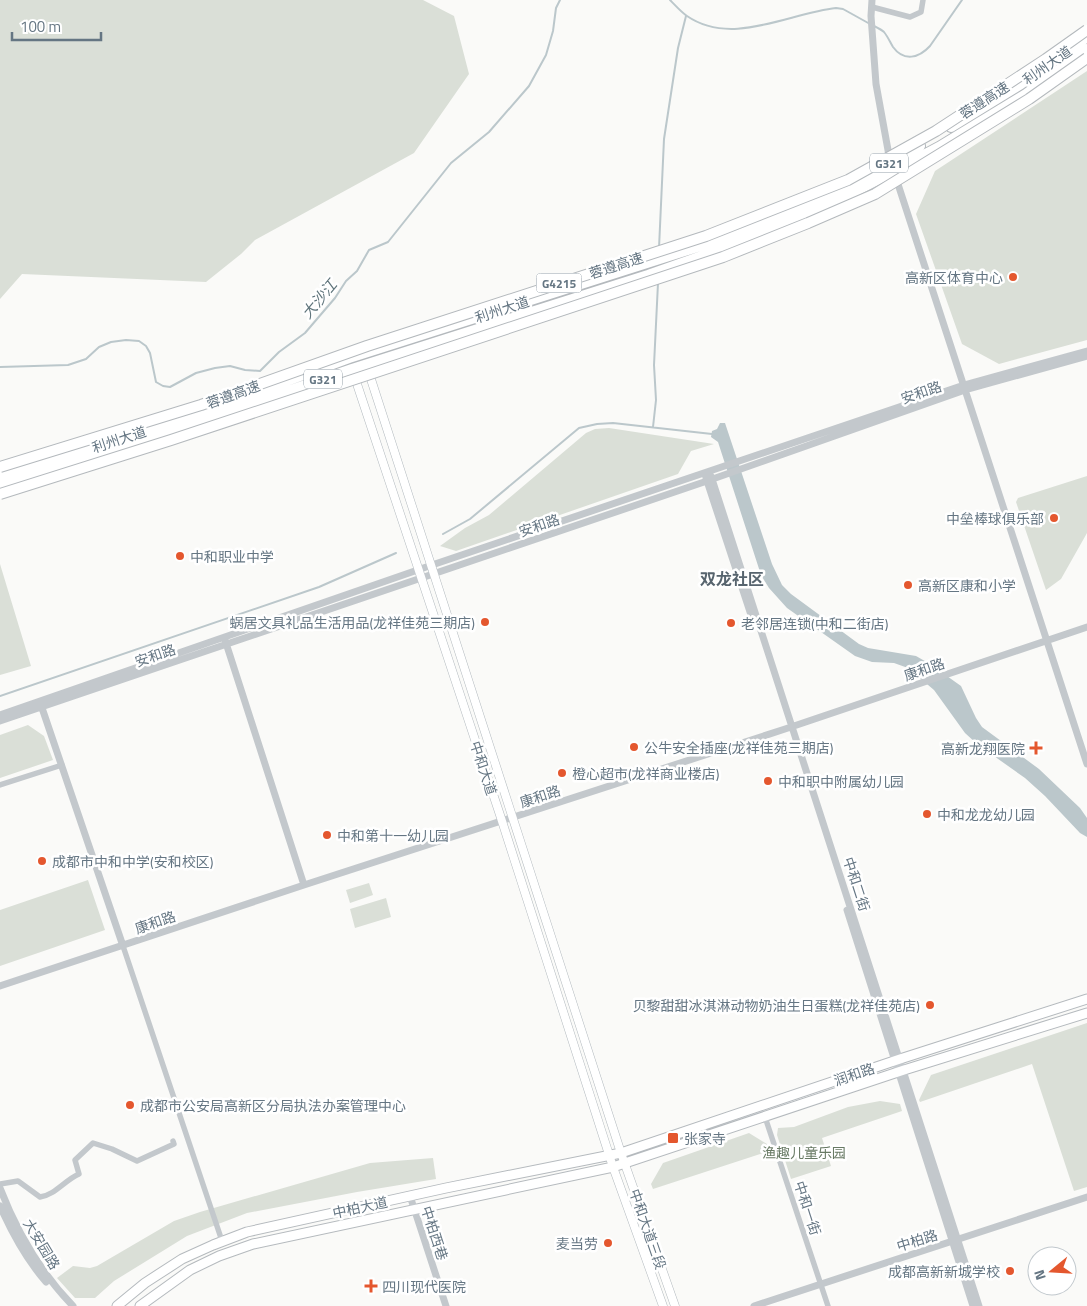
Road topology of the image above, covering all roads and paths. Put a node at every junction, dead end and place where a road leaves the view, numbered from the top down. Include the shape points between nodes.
1 (923, 0) edge
2 (872, 4) edge
3 (1087, 30) edge
4 (1087, 37) edge
5 (1087, 49) edge
6 (1087, 58) edge
7 (892, 167) junction
8 (675, 259) junction
9 (1087, 350) edge
10 (1087, 356) edge
11 (366, 365) junction
12 (352, 370) junction
13 (964, 388) junction
14 (0, 467) edge
15 (729, 468) junction
16 (707, 472) junction
17 (0, 476) edge
18 (709, 480) junction
19 (0, 486) edge
20 (0, 494) edge
21 (432, 565) junction
22 (419, 569) junction
23 (435, 574) junction
24 (422, 578) junction
25 (1087, 627) edge
26 (225, 641) junction
27 (1047, 641) junction
28 (41, 704) junction
29 (0, 715) edge
30 (0, 721) edge
31 (790, 727) junction
32 (1087, 764) edge
33 (62, 765) junction
34 (0, 785) edge
35 (513, 818) junction
36 (502, 822) junction
37 (304, 885) junction
38 (122, 946) junction
39 (0, 986) edge
40 (1087, 999) edge
41 (1087, 1013) edge
42 (897, 1060) junction
43 (901, 1071) junction
44 (765, 1117) junction
45 (173, 1141) dead end
46 (621, 1153) junction
47 (610, 1156) junction
48 (625, 1163) junction
49 (613, 1167) junction
50 (0, 1184) edge
51 (0, 1188) edge
52 (410, 1196) junction
53 (1087, 1196) edge
54 (0, 1206) edge
55 (413, 1208) junction
56 (222, 1241) junction
57 (955, 1241) junction
58 (820, 1284) junction
59 (66, 1306) edge
60 (73, 1306) edge
61 (117, 1306) edge
62 (140, 1306) edge
63 (446, 1306) edge
64 (663, 1306) edge
65 (675, 1306) edge
66 (754, 1306) edge
67 (828, 1306) edge
68 (972, 1306) edge
69 (979, 1306) edge

1 - 2 street via 921,12 910,17
2 - 7 street via 876,84
3 - 14 highway, 蓉遵高速 / G4215, bridge via 936,131 848,180 706,236 367,346 202,405
4 - 7 highway, 利州大道 / G321
5 - 7 highway, 利州大道 / G321 via 1026,94 939,147
6 - 20 highway, 蓉遵高速 / G4215, bridge via 1029,100 874,194 808,223 723,257
7 - 8 highway, 利州大道 / G321
7 - 13 street
8 - 11 highway, 利州大道 / G321 via 648,274
8 - 17 highway, 利州大道 / G321 via 643,265 349,358 189,417
9 - 13 street, 安和路
10 - 13 street, 安和路
11 - 12 highway, 利州大道 / G321
11 - 21 main road, 中和大道
12 - 19 highway, 利州大道 / G321
12 - 22 main road, 中和大道
13 - 15 street, 安和路
13 - 27 street
15 - 16 street, 安和路
15 - 18 street, 安和路
16 - 18 street, 中和二街
16 - 21 street, 安和路
18 - 23 street, 安和路
18 - 31 street, 中和二街
21 - 22 street, 安和路
21 - 23 main road, 中和大道
22 - 24 main road, 中和大道
22 - 26 street, 安和路
23 - 24 street, 安和路
23 - 35 main road, 中和大道
24 - 26 street, 安和路
24 - 36 main road, 中和大道
25 - 27 street, 康和路
26 - 28 street, 安和路
26 - 37 street
27 - 31 street, 康和路
27 - 32 street
28 - 29 street, 安和路
28 - 30 street, 安和路
28 - 33 street
31 - 35 street, 康和路
31 - 42 street, 中和二街
33 - 34 street
33 - 38 street
35 - 36 street, 康和路
35 - 46 main road, 中和大道
36 - 37 street, 康和路
36 - 47 main road, 中和大道
37 - 38 street, 康和路
38 - 39 street, 康和路
38 - 56 street
40 - 42 main road, 润和路
41 - 43 main road, 润和路
42 - 43 street, 中和二街
42 - 46 main road, 润和路
43 - 44 main road, 润和路
43 - 57 street, 中和二街
44 - 48 main road, 润和路
44 - 58 street, 中和一街
45 - 50 street via 174,1144 168,1148 136,1161 93,1144 75,1160 79,1174 49,1195 40,1196 18,1181
46 - 47 main road, 中柏大道
46 - 48 main road, 中和大道三段
47 - 49 main road, 中和大道
47 - 52 main road, 中柏大道
48 - 49 main road, 中柏大道
48 - 65 main road, 中和大道三段
49 - 55 main road, 中柏大道
49 - 64 main road, 中和大道三段
51 - 60 street, 大安园路 via 33,1257
52 - 55 street, 中柏西巷
52 - 56 main road, 中柏大道 via 247,1232
53 - 57 street, 中柏路
54 - 59 street via 32,1266
55 - 62 main road, 中柏大道 via 253,1244 219,1256 190,1270
55 - 63 street, 中柏西巷
56 - 61 main road, 中柏大道 via 164,1270
57 - 58 street, 中柏路
57 - 68 street, 中和二街
57 - 69 street, 中和二街
58 - 66 street, 中柏路
58 - 67 street, 中和一街

